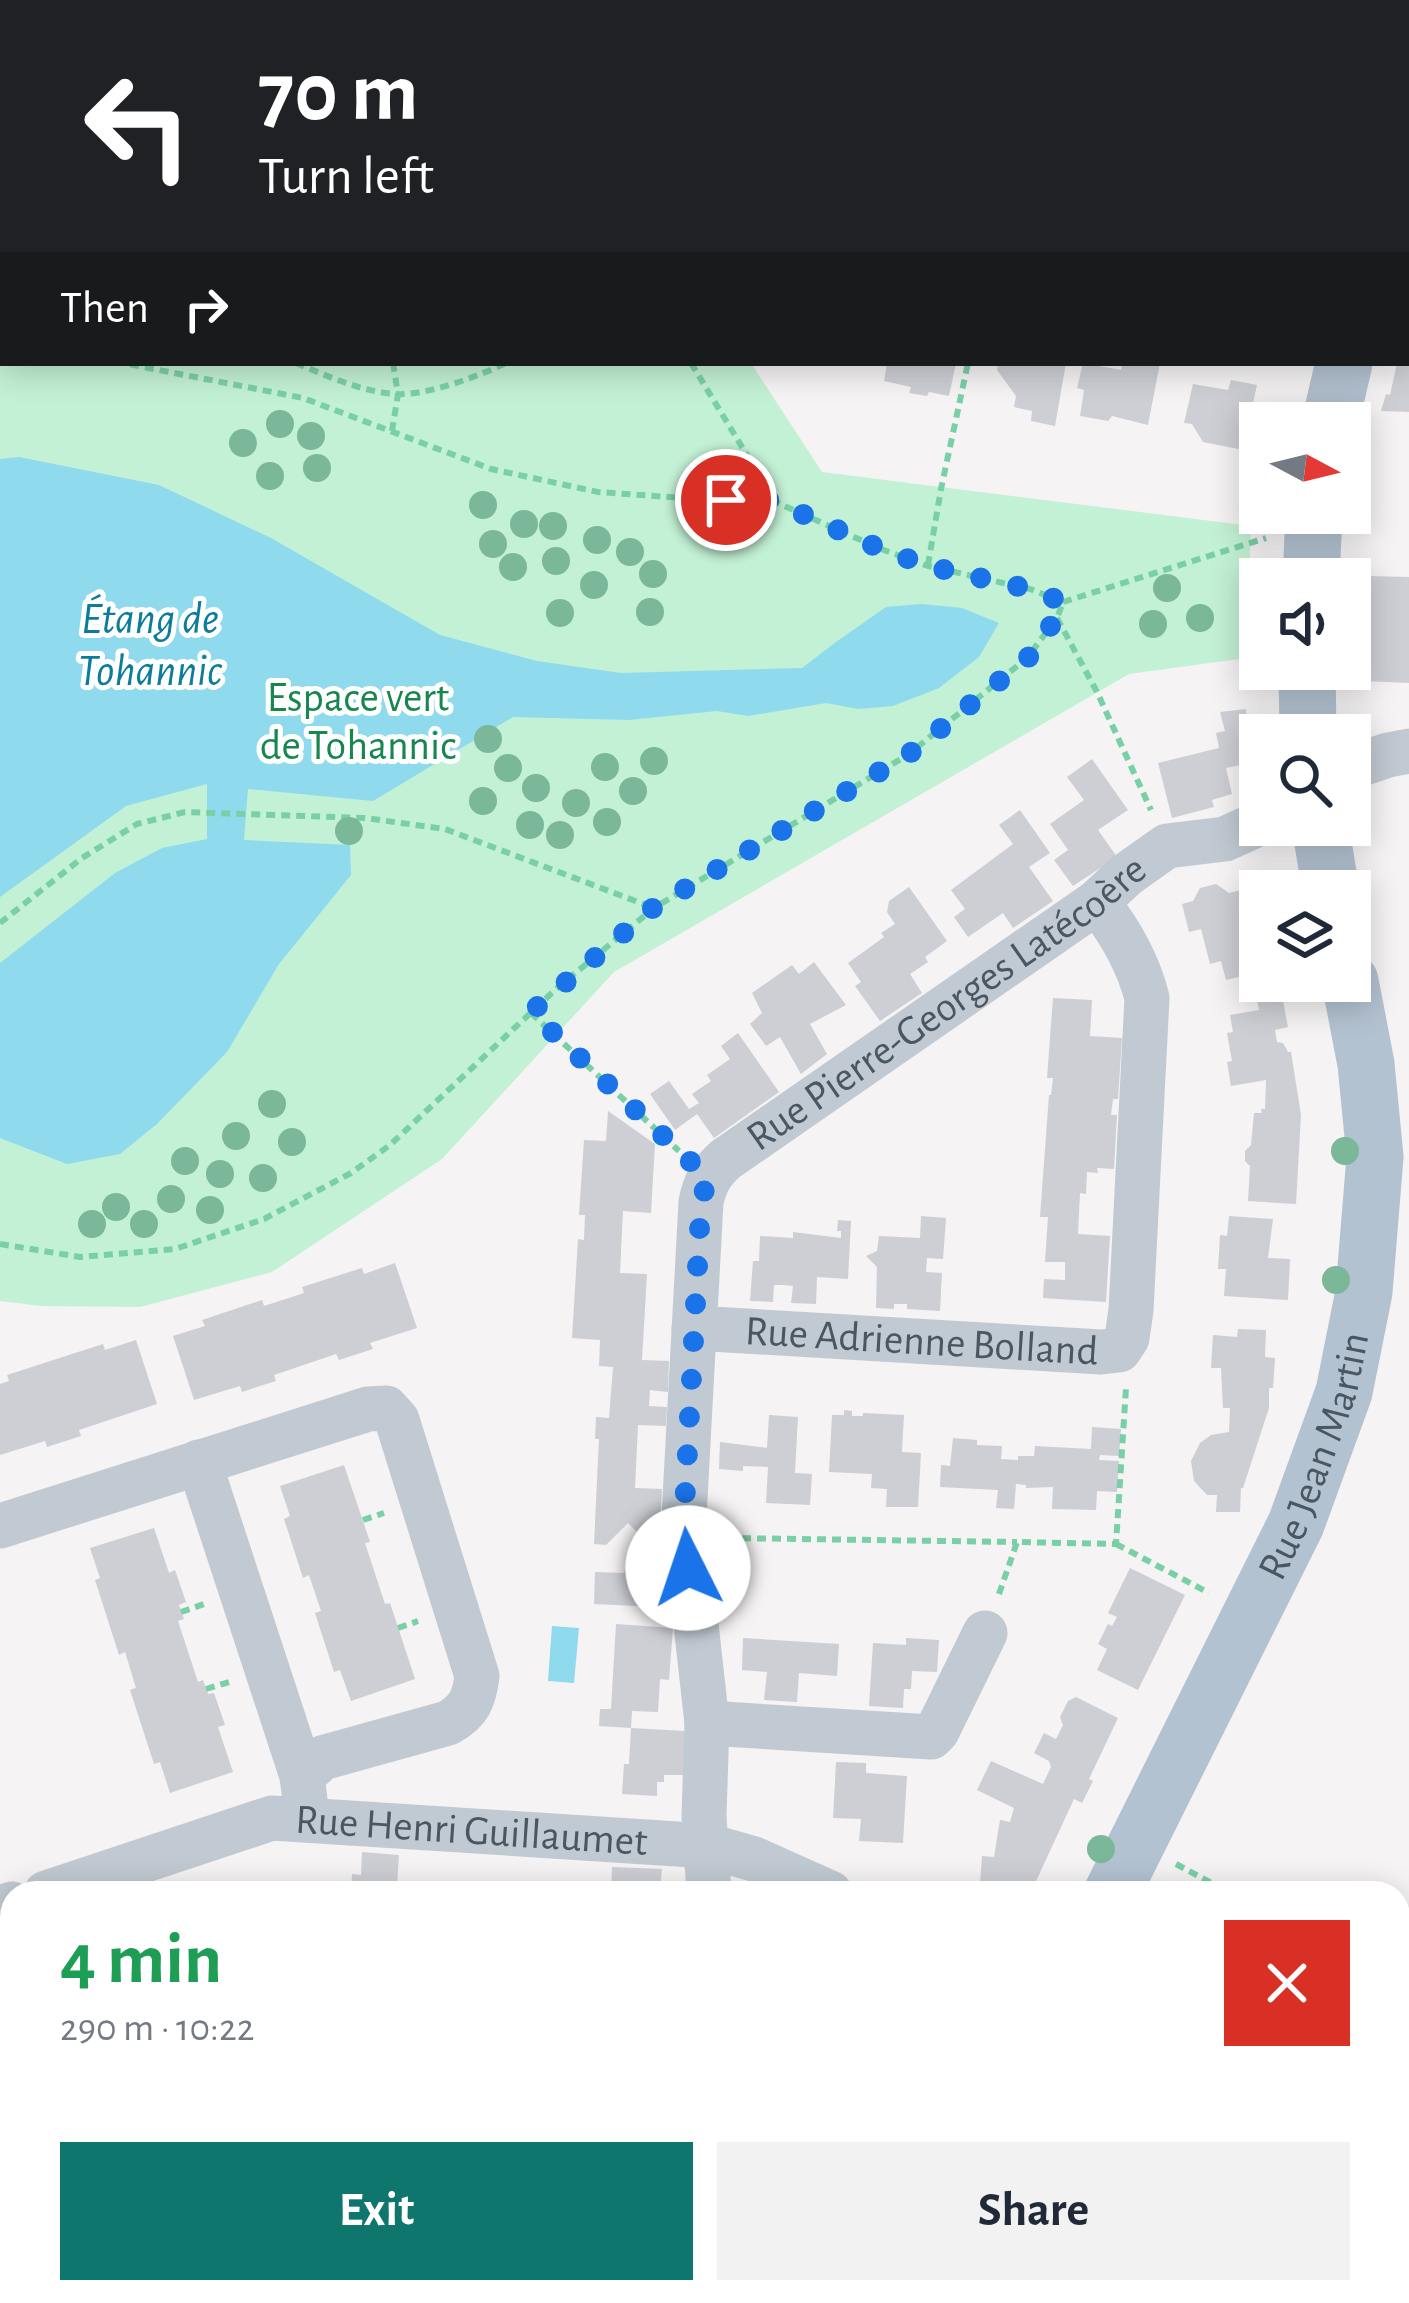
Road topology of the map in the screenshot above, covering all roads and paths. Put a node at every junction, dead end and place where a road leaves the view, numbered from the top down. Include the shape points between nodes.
1 (140, 366) edge
2 (170, 366) edge
3 (304, 366) edge
4 (393, 366) edge
5 (500, 366) edge
6 (693, 366) edge
7 (967, 366) edge
8 (1343, 366) edge
9 (162, 370) junction
10 (398, 394) junction
11 (1335, 402) edge
12 (392, 431) junction
13 (771, 500) junction
14 (1312, 540) edge
15 (928, 566) junction
16 (1063, 602) junction
17 (1057, 617) junction
18 (1409, 751) edge
19 (1371, 760) edge
20 (1239, 834) edge
21 (1167, 846) junction
22 (1097, 902) junction
23 (653, 908) junction
24 (0, 923) edge
25 (1354, 1002) edge
26 (531, 1012) junction
27 (708, 1178) junction
28 (0, 1244) edge
29 (694, 1328) junction
30 (1119, 1349) junction
31 (199, 1462) junction
32 (0, 1526) edge
33 (714, 1538) dead end
34 (1017, 1542) junction
35 (1116, 1544) junction
36 (1223, 1600) dead end
37 (985, 1633) joint
38 (707, 1723) junction
39 (305, 1798) junction
40 (1138, 1839) junction
41 (708, 1846) junction
42 (82, 1881) edge
43 (709, 1881) edge
44 (804, 1881) edge
45 (1118, 1881) edge
46 (1208, 1881) edge

1 - 9 path
2 - 9 path
3 - 10 path
4 - 10 path
5 - 10 path
6 - 13 path
7 - 15 path
8 - 11 main road
9 - 12 path via 303,398
10 - 12 path
12 - 13 path via 491,469 598,492
13 - 15 path
14 - 16 path via 1264,539
15 - 16 path
16 - 17 path
17 - 21 path
17 - 23 path via 1028,658 909,754
18 - 19 street
20 - 21 street, Rue Pierre-Georges Latécoère
21 - 22 street, Rue Pierre-Georges Latécoère
22 - 27 street, Rue Pierre-Georges Latécoère
22 - 30 street, Rue Adrienne Bolland via 1122,937 1147,998 1131,1310
23 - 24 path via 446,829 185,812 137,824
23 - 26 path
25 - 40 main road, Rue Jean Martin via 1375,1156 1364,1292 1344,1392 1296,1524
26 - 27 path
26 - 28 path via 390,1145 263,1219 175,1249 131,1254 80,1258
27 - 29 street, Rue Pierre-Georges Latécoère
29 - 30 street, Rue Adrienne Bolland
29 - 38 street, Rue Pierre-Georges Latécoère via 684,1530
30 - 35 path via 1126,1389
31 - 32 street
31 - 39 street
31 - 39 street via 368,1409 386,1408 397,1420 477,1676 474,1698 448,1724 322,1757
33 - 34 path
34 - 35 path
34 - 37 path
35 - 36 path
37 - 38 street via 931,1737
38 - 41 street, Rue Pierre-Georges Latécoère
39 - 41 street, Rue Henri Guillaumet
39 - 42 street, Rue Henri Guillaumet via 272,1818
40 - 45 main road, Rue Jean Martin
40 - 46 path
41 - 43 street, Rue Pierre-Georges Latécoère
41 - 44 street, Rue Henri Guillaumet

